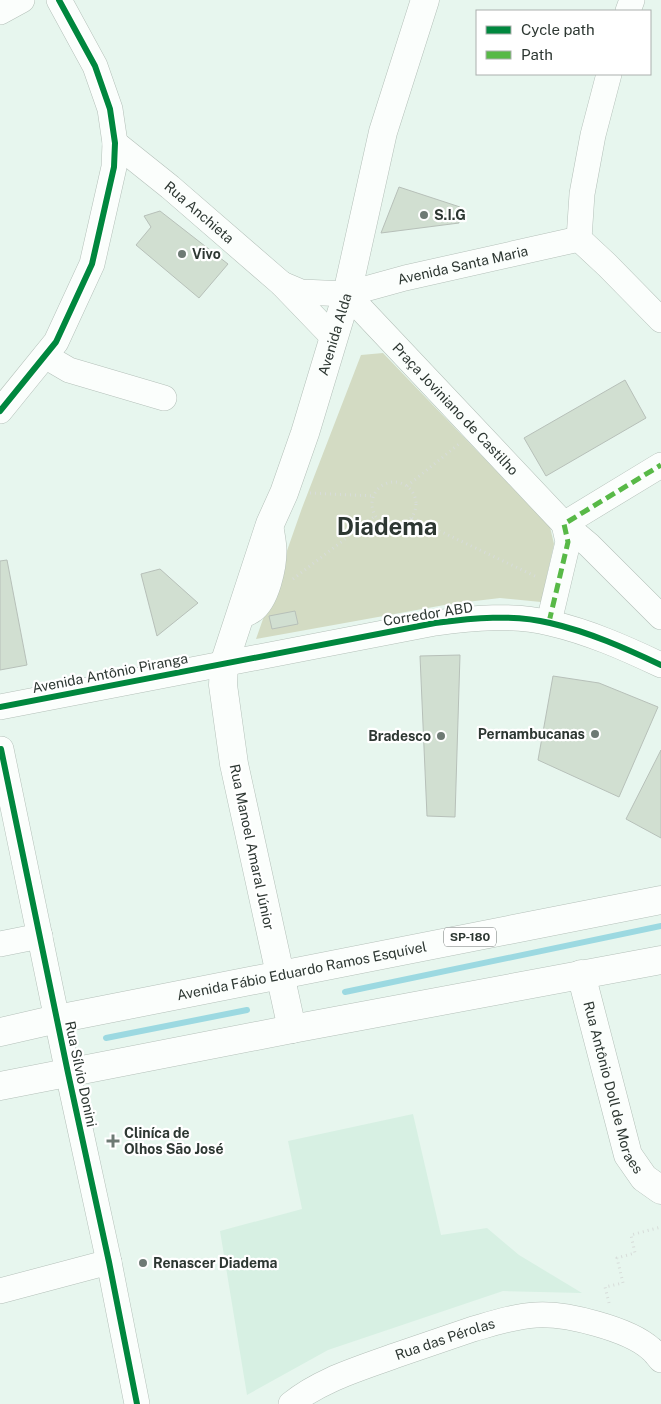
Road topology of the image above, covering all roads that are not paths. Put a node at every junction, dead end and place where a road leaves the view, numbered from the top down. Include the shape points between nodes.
1 (22, 0) edge
2 (59, 0) edge
3 (420, 3) edge
4 (0, 12) edge
5 (609, 75) edge
6 (115, 142) junction
7 (579, 239) junction
8 (282, 284) junction
9 (347, 294) junction
10 (661, 320) edge
11 (334, 337) junction
12 (45, 356) junction
13 (164, 398) dead end
14 (0, 411) edge
15 (661, 465) edge
16 (564, 524) junction
17 (661, 617) edge
18 (548, 622) junction
19 (224, 664) junction
20 (661, 665) edge
21 (0, 707) edge
22 (0, 749) edge
23 (661, 900) edge
24 (40, 936) junction
25 (0, 944) edge
26 (661, 960) edge
27 (581, 974) junction
28 (280, 975) junction
29 (57, 1018) junction
30 (292, 1029) junction
31 (0, 1032) edge
32 (68, 1073) junction
33 (0, 1086) edge
34 (661, 1190) edge
35 (109, 1262) junction
36 (0, 1291) edge
37 (661, 1360) edge
38 (136, 1404) edge
39 (291, 1404) edge

1 - 4 street
2 - 6 street via 95,66 110,109
3 - 9 main road, Avenida Alda via 383,132
5 - 7 street via 584,184
6 - 8 street, Rua Anchieta
6 - 12 street via 114,167 92,264 56,342
7 - 9 street, Avenida Santa Maria
7 - 10 street
8 - 9 street, Rua Anchieta via 302,292
8 - 11 street, Rua Anchieta
9 - 11 main road, Avenida Alda
9 - 16 street, Praça Joviniano de Castilho
11 - 19 main road, Avenida Alda via 305,433 270,524
12 - 13 street via 69,370
12 - 14 street
15 - 16 street
16 - 17 street, Praça Joviniano de Castilho
16 - 18 street via 568,542
18 - 19 street, Corredor ABD via 504,618 435,623
18 - 20 street, Corredor ABD via 617,644
19 - 21 street, Avenida Antônio Piranga
19 - 28 main road, Rua Manoel Amaral Júnior via 223,685 234,764
22 - 24 street, Rua Sílvio Donini
23 - 28 main road, Avenida Fábio Eduardo Ramos Esquível / SP-180
24 - 25 street
24 - 29 street, Rua Sílvio Donini
26 - 27 main road
27 - 30 main road
27 - 34 main road, Rua Antônio Doll de Moraes via 628,1155 644,1178
28 - 29 main road, Avenida Fábio Eduardo Ramos Esquível / SP-180
28 - 30 main road, Rua Manoel Amaral Júnior
29 - 31 main road, Avenida Fábio Eduardo Ramos Esquível / SP-180
29 - 32 street, Rua Sílvio Donini
30 - 32 main road
32 - 33 main road
32 - 35 street, Rua Sílvio Donini
35 - 36 street
35 - 38 street, Rua Sílvio Donini
37 - 39 street, Rua das Pérolas via 652,1348 607,1326 561,1315 509,1318 331,1380

